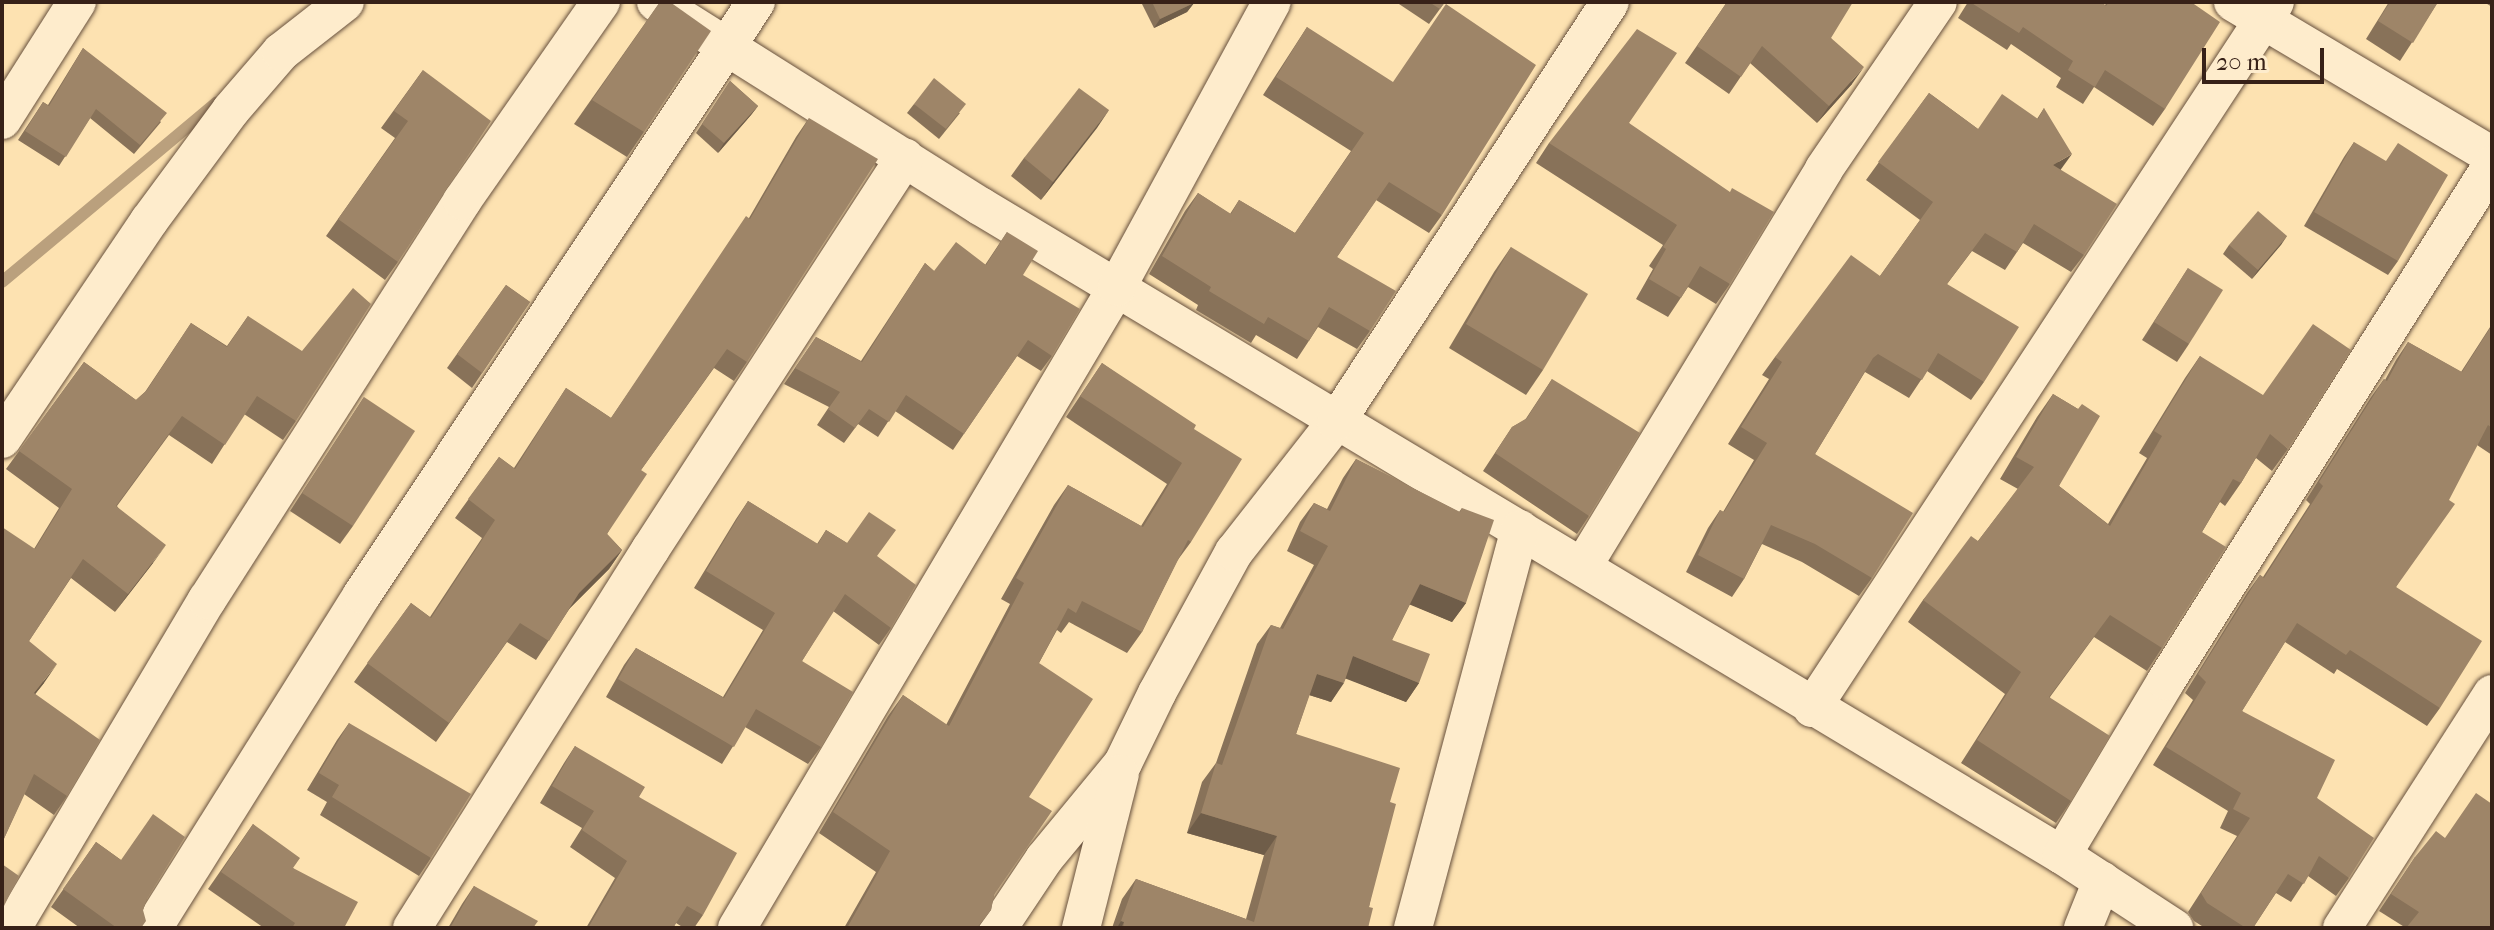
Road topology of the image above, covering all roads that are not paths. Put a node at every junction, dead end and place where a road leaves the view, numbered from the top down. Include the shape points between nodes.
1 (77, 2) edge
2 (345, 2) edge
3 (601, 2) edge
4 (656, 2) edge
5 (756, 2) edge
6 (1272, 2) edge
7 (1610, 2) edge
8 (1938, 2) edge
9 (2257, 8) edge
10 (726, 49) junction
11 (2, 120) edge
12 (2492, 156) edge
13 (905, 158) junction
14 (2492, 165) edge
15 (1117, 287) junction
16 (1336, 422) junction
17 (2, 439) edge
18 (1520, 529) junction
19 (1583, 566) junction
20 (2492, 694) edge
21 (1812, 708) junction
22 (1123, 763) junction
23 (2062, 855) junction
24 (2102, 881) junction
25 (12, 928) edge
26 (153, 928) edge
27 (412, 928) edge
28 (737, 928) edge
29 (998, 928) edge
30 (1081, 928) edge
31 (1413, 928) edge
32 (2083, 928) edge
33 (2174, 928) edge
34 (2342, 928) edge

1 - 11 street
2 - 17 street via 281,52 231,110 132,245
3 - 25 street via 462,201 207,600
4 - 10 street
5 - 10 street
6 - 15 street
7 - 16 street
8 - 19 street via 1824,169
9 - 12 street
9 - 21 street
10 - 13 street
10 - 26 street via 362,595
13 - 15 street
13 - 27 street
14 - 23 street
15 - 16 street
15 - 28 street
16 - 18 street
16 - 22 street via 1234,552
18 - 19 street
18 - 31 street
19 - 21 street
20 - 34 street
21 - 23 street
22 - 29 street via 1044,859
22 - 30 street
23 - 24 street
24 - 32 street
24 - 33 street

